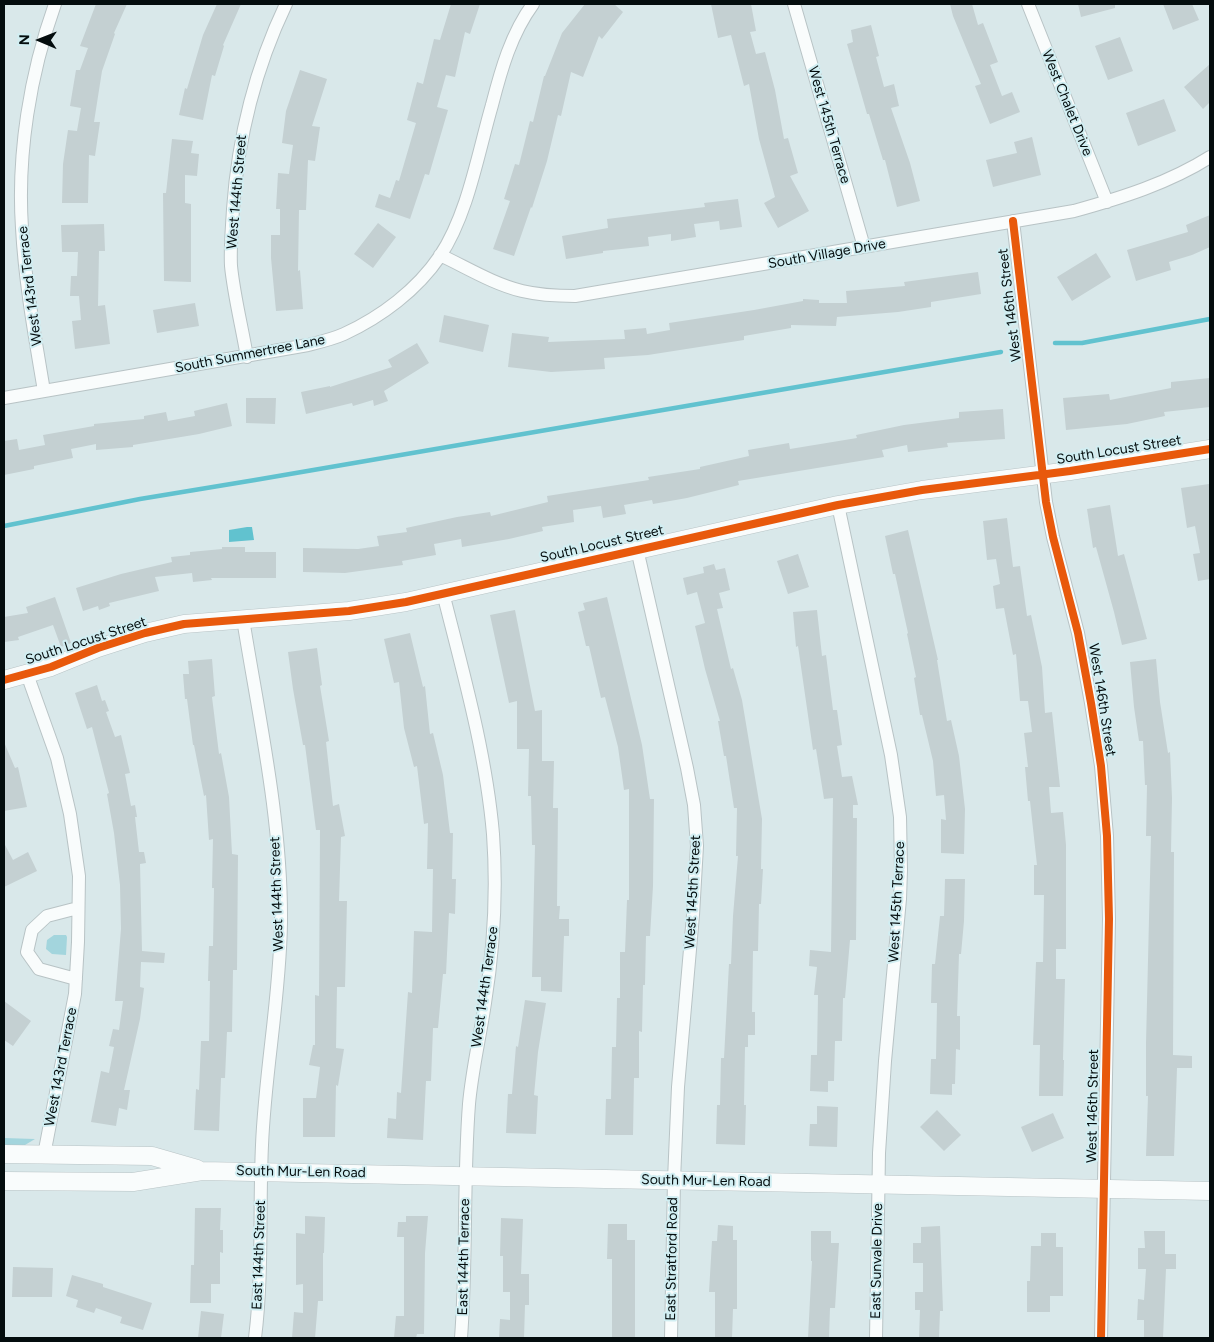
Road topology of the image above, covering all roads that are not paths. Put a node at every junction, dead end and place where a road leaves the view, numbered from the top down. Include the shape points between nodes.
1 (55, 4) edge
2 (286, 4) edge
3 (533, 4) edge
4 (794, 4) edge
5 (1028, 4) edge
6 (1210, 157) edge
7 (1107, 202) junction
8 (1013, 222) junction
9 (864, 247) junction
10 (440, 255) junction
11 (247, 357) junction
12 (44, 390) junction
13 (4, 398) edge
14 (1210, 449) edge
15 (1043, 474) junction
16 (838, 505) junction
17 (637, 549) junction
18 (443, 593) junction
19 (243, 618) junction
20 (27, 674) junction
21 (4, 680) edge
22 (78, 908) junction
23 (76, 979) junction
24 (4, 1154) edge
25 (44, 1155) junction
26 (202, 1171) junction
27 (261, 1172) junction
28 (466, 1175) junction
29 (674, 1180) junction
30 (4, 1181) edge
31 (879, 1184) junction
32 (1104, 1189) junction
33 (1210, 1191) edge
34 (255, 1338) edge
35 (461, 1338) edge
36 (671, 1338) edge
37 (876, 1338) edge
38 (1101, 1338) edge

1 - 12 street, West 143rd Terrace via 35,72 22,169 27,286
2 - 11 street, West 144th Street via 272,32 257,76 236,176 231,267
3 - 10 street, South Summertree Lane via 511,43 462,210
4 - 9 street, West 145th Terrace
5 - 7 street, West Chalet Drive
6 - 7 street, South Village Drive via 1161,183
7 - 8 street, South Village Drive
8 - 9 street, South Village Drive
8 - 15 street, West 146th Street
9 - 10 street, South Village Drive via 575,296 549,296 508,287
10 - 11 street, South Summertree Lane via 401,298 371,320 343,334 308,345
11 - 12 street, South Summertree Lane
12 - 13 street, South Summertree Lane
14 - 15 main road, South Locust Street
15 - 16 main road, South Locust Street
15 - 32 street, West 146th Street via 1053,537 1092,703 1105,816 1109,919
16 - 17 main road, South Locust Street
16 - 31 street, West 145th Terrace via 891,755 900,817 900,899 885,1061
17 - 18 main road, South Locust Street
17 - 29 street, West 145th Street via 687,768 697,846
18 - 19 main road, South Locust Street via 350,611
18 - 28 street, West 144th Terrace via 481,756 495,880 490,972 469,1102
19 - 20 main road, South Locust Street via 184,624 145,633
19 - 27 street, West 144th Street via 273,810 281,923
20 - 21 main road, South Locust Street
20 - 22 street, West 143rd Terrace via 57,758 70,814 79,876
22 - 23 street, West 143rd Terrace
22 - 23 street via 47,916 32,930 27,952 39,969
23 - 25 street, West 143rd Terrace
24 - 25 main road, South Mur-Len Road
25 - 26 main road, South Mur-Len Road via 152,1156
26 - 27 main road, South Mur-Len Road
26 - 30 main road, South Mur-Len Road via 133,1182
27 - 28 main road, South Mur-Len Road
27 - 34 street, East 144th Street
28 - 29 main road, South Mur-Len Road
28 - 35 street, East 144th Terrace
29 - 31 main road, South Mur-Len Road
29 - 36 street, East Stratford Road
31 - 32 main road, South Mur-Len Road
31 - 37 street, East Sunvale Drive
32 - 33 main road, South Mur-Len Road
32 - 38 street, West 146th Street

